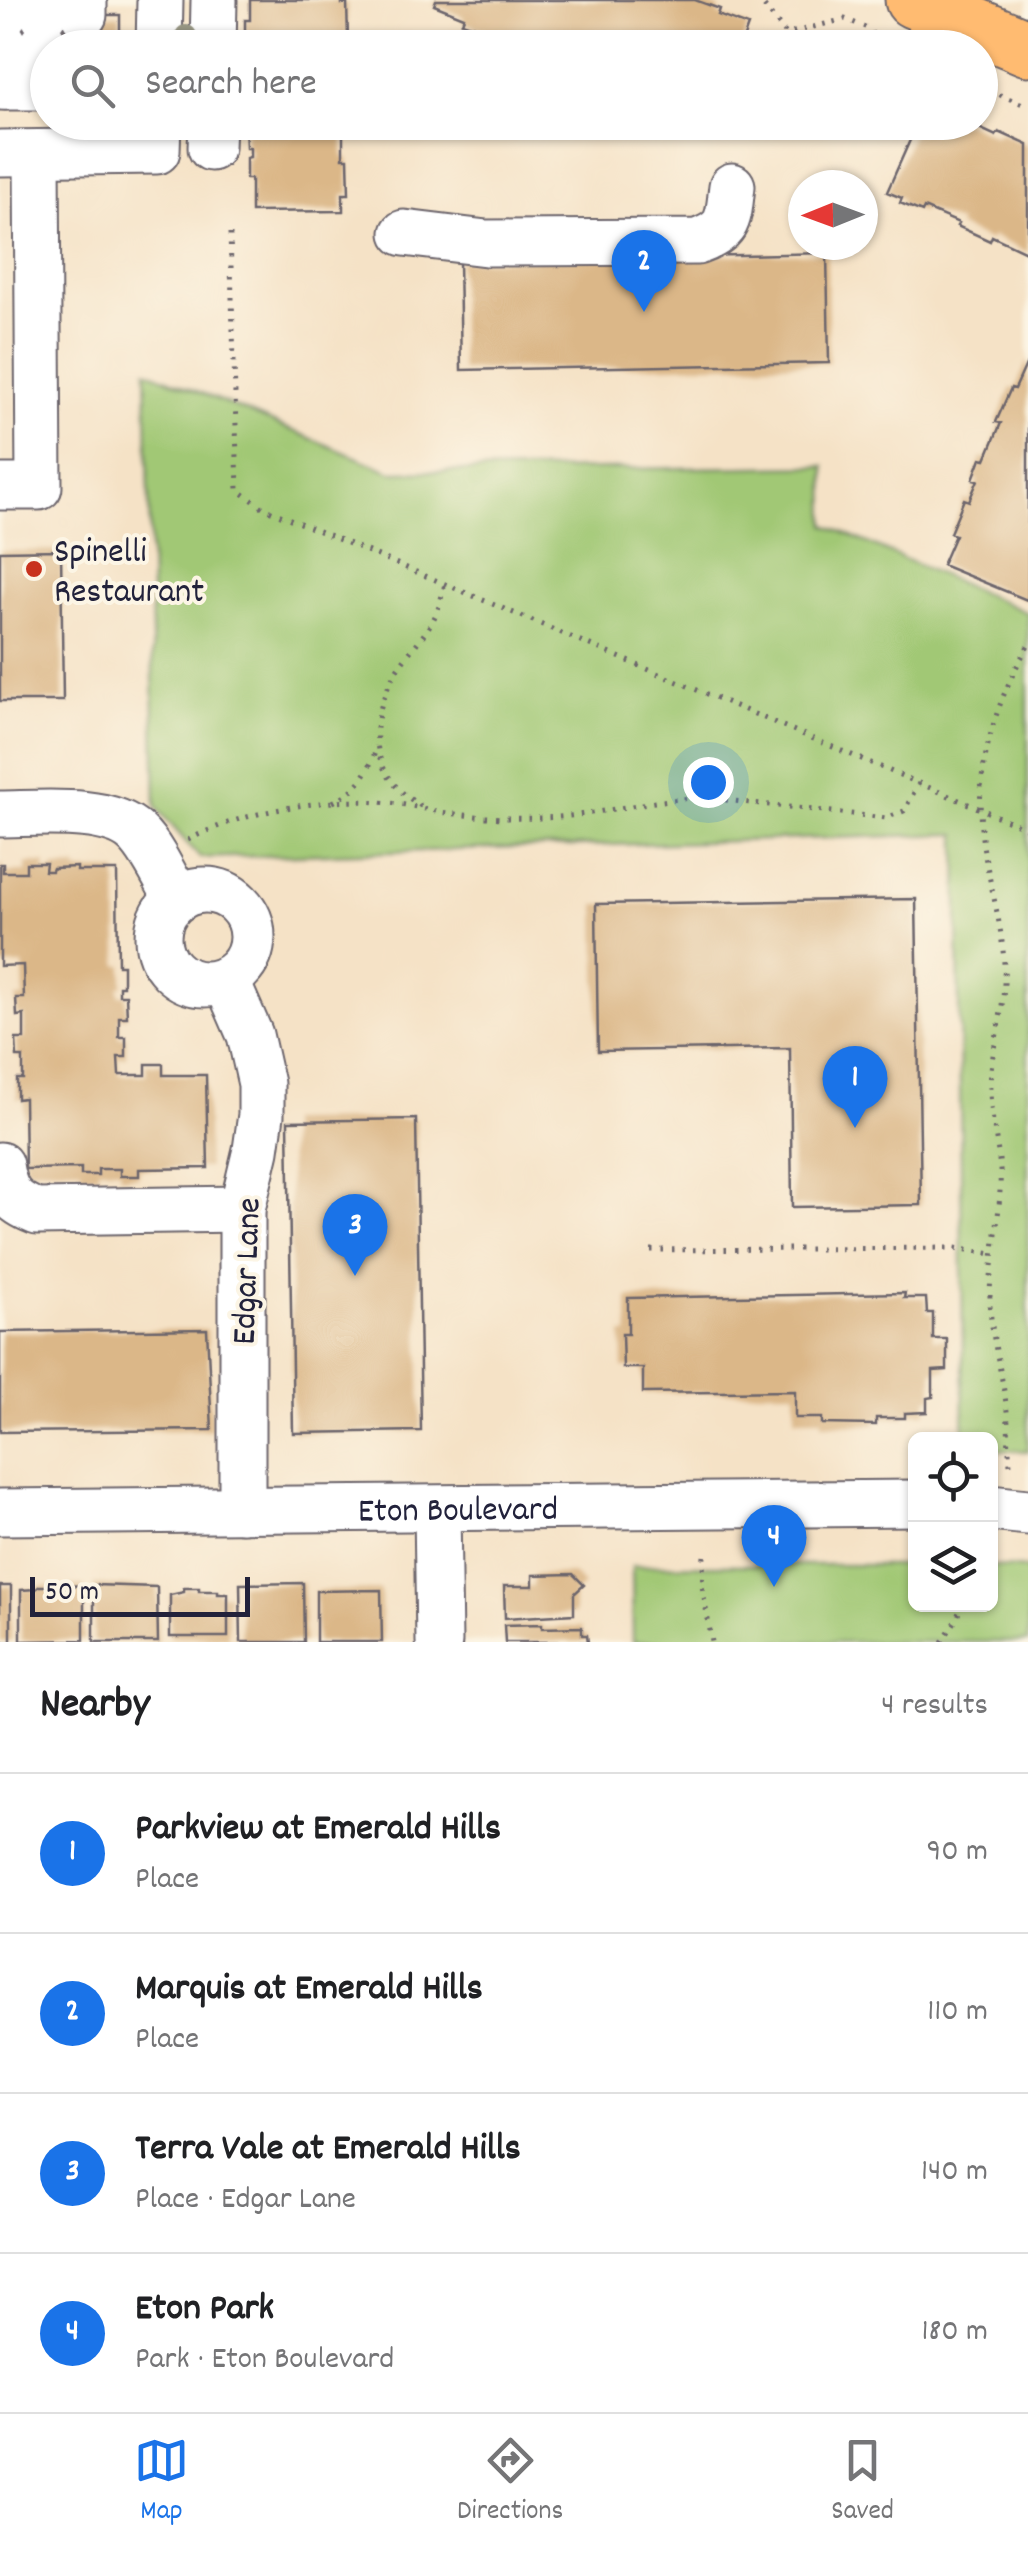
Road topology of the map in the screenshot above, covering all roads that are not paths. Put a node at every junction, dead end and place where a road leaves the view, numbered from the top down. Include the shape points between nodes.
1 (160, 0) edge
2 (214, 0) edge
3 (913, 0) edge
4 (159, 30) edge
5 (213, 30) edge
6 (985, 30) edge
7 (998, 35) edge
8 (1028, 48) edge
9 (133, 140) edge
10 (18, 154) edge
11 (732, 186) dead end
12 (404, 233) dead end
13 (0, 487) edge
14 (0, 814) edge
15 (177, 899) junction
16 (226, 980) junction
17 (0, 1165) edge
18 (242, 1210) junction
19 (908, 1503) edge
20 (437, 1509) junction
21 (998, 1509) edge
22 (242, 1510) junction
23 (0, 1512) edge
24 (1028, 1512) edge
25 (438, 1642) edge

1 - 4 street
2 - 5 street
3 - 6 main road
7 - 8 main road
9 - 10 street
10 - 13 street via 40,486
11 - 12 street via 728,220 716,236 697,242 486,242
14 - 15 street via 79,814 120,823 136,833
15 - 16 street via 160,924 160,955 196,984
15 - 16 street via 206,890 222,893 245,913 251,927 248,958
16 - 18 street, Edgar Lane via 250,1034 261,1084
17 - 18 street via 10,1196 38,1212
18 - 22 street, Edgar Lane
19 - 20 street, Eton Boulevard
20 - 22 street, Eton Boulevard
20 - 25 street
21 - 24 street
22 - 23 street, Eton Boulevard

